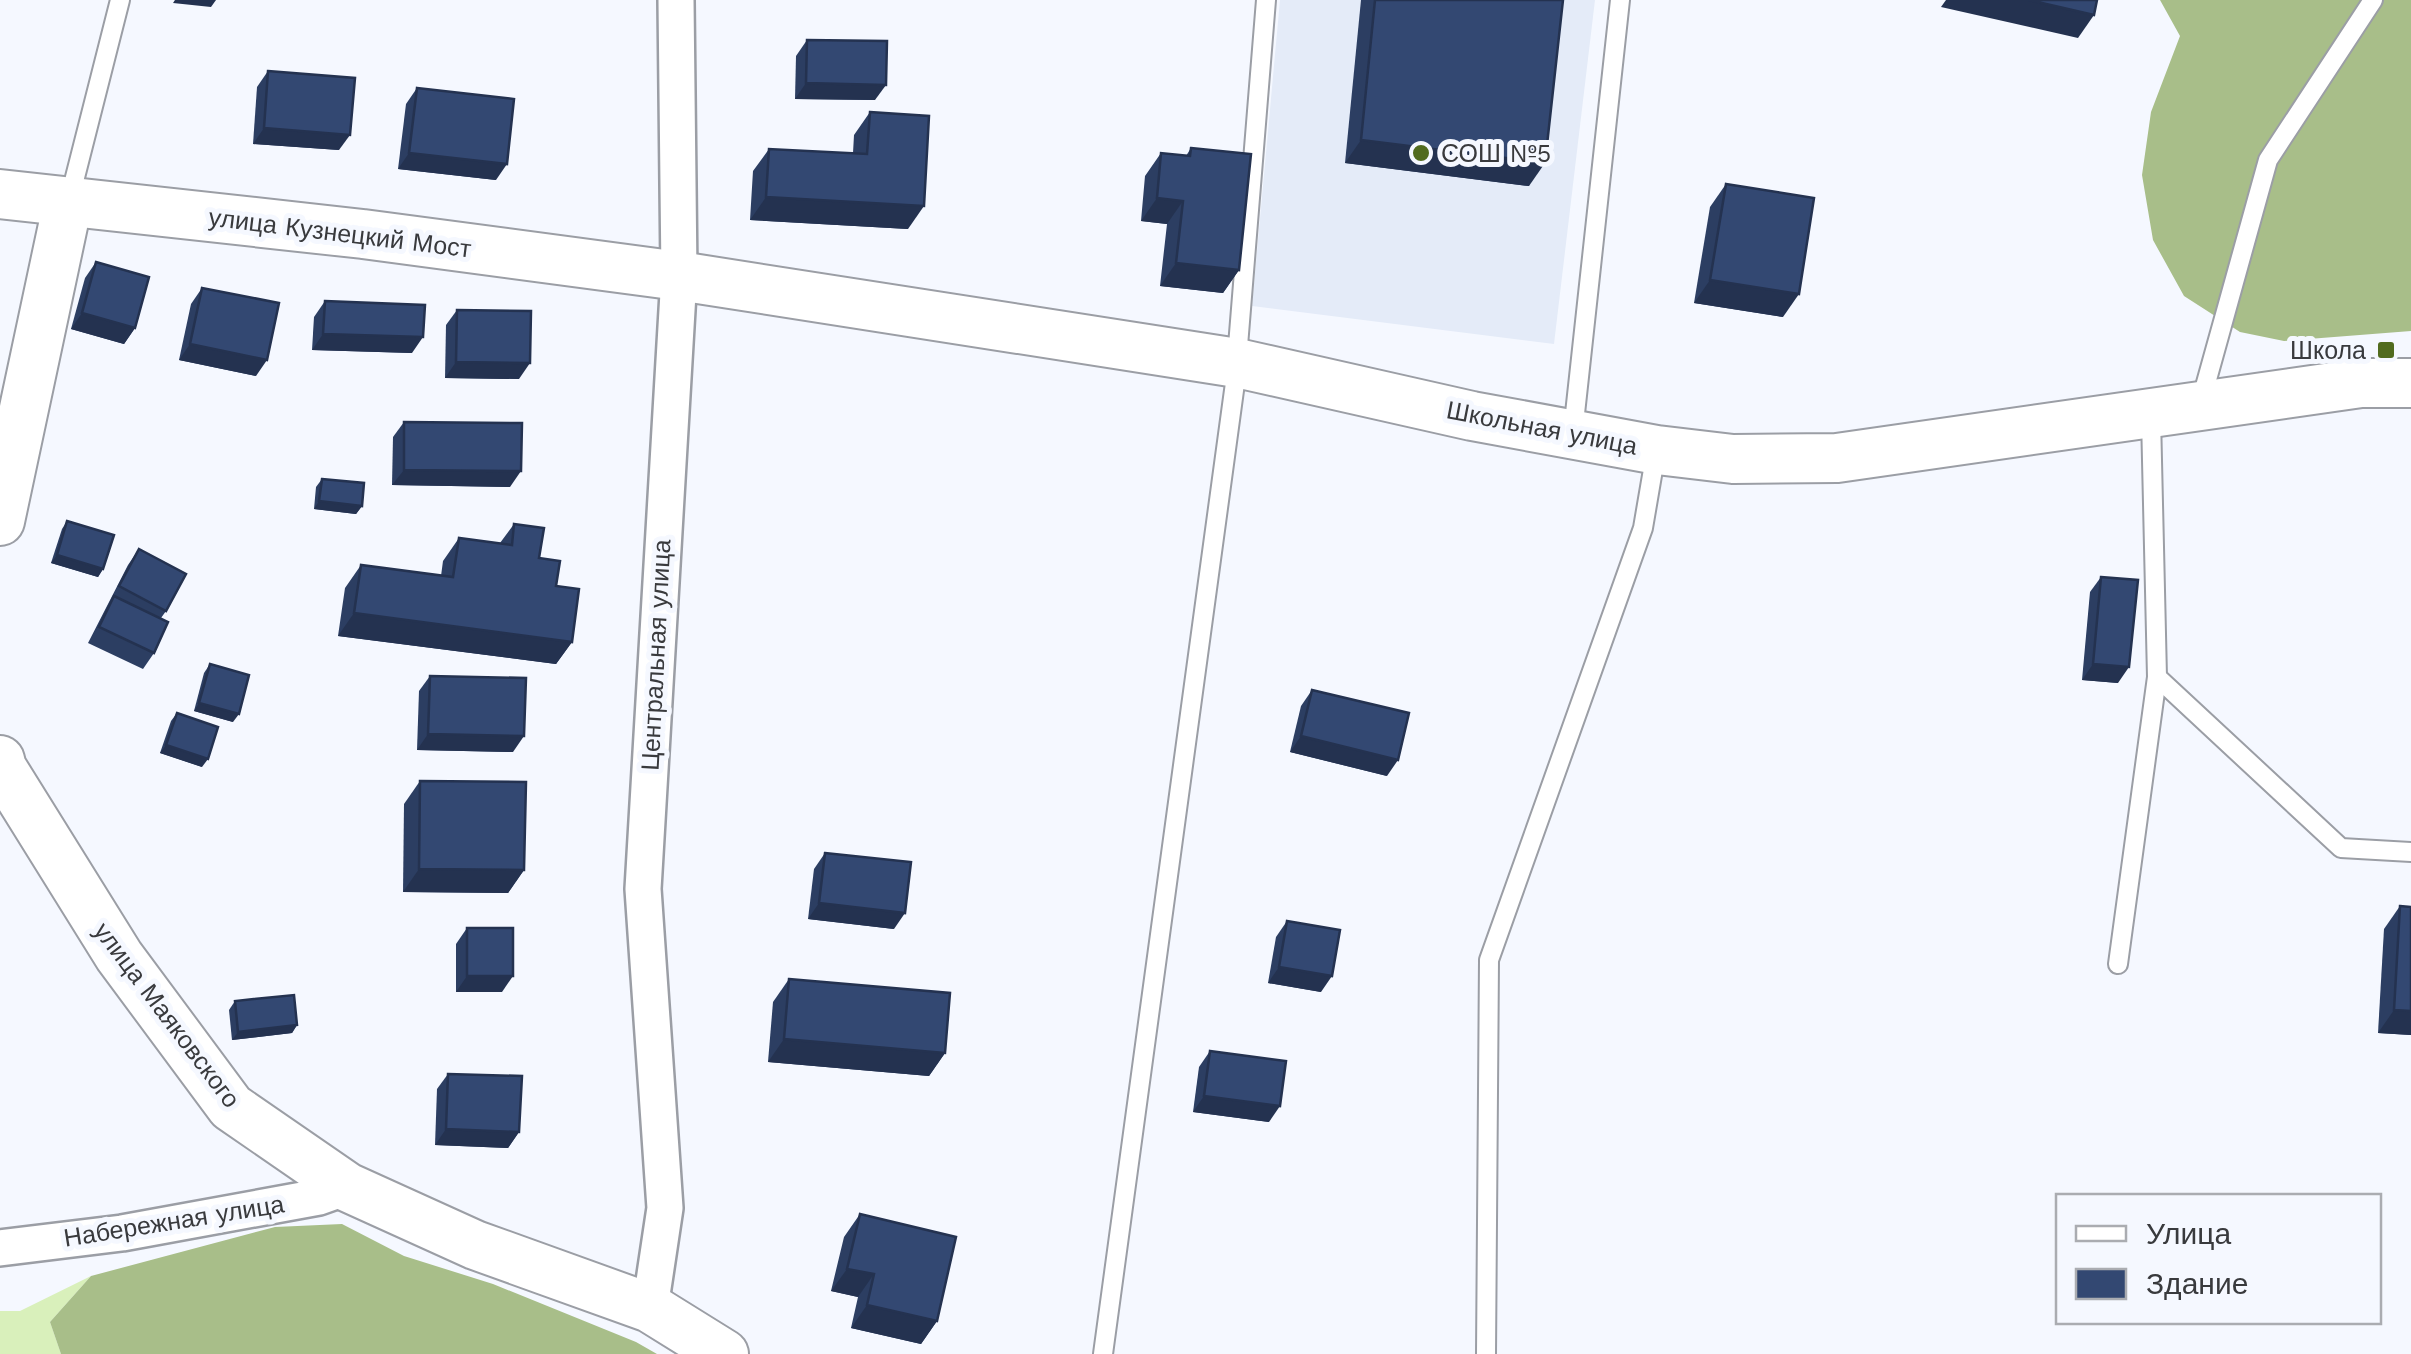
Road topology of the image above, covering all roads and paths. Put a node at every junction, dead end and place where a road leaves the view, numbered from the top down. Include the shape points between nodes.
1 (120, 0) edge
2 (676, 0) edge
3 (1266, 0) edge
4 (1620, 0) edge
5 (2373, 0) edge
6 (0, 194) edge
7 (68, 202) junction
8 (678, 276) junction
9 (1237, 363) junction
10 (2411, 383) edge
11 (2200, 406) junction
12 (2151, 412) junction
13 (1573, 432) junction
14 (1657, 450) junction
15 (0, 521) edge
16 (2157, 677) junction
17 (0, 760) edge
18 (2411, 852) edge
19 (2118, 964) dead end
20 (347, 1187) junction
21 (0, 1248) edge
22 (650, 1308) junction
23 (724, 1354) edge
24 (1103, 1354) edge
25 (1486, 1354) edge

1 - 7 lane
2 - 8 street, Центральная улица
3 - 9 lane
4 - 13 lane
5 - 11 lane via 2268,160
6 - 7 street, улица Кузнецкий Мост
7 - 8 street, улица Кузнецкий Мост
7 - 15 street
8 - 9 street, Школьная улица
8 - 22 street, Центральная улица via 642,889 665,1208
9 - 13 street, Школьная улица
9 - 24 lane
10 - 11 street, Школьная улица via 2361,383
11 - 12 street, Школьная улица
12 - 14 street, Школьная улица via 1837,458 1733,459
12 - 16 lane
13 - 14 street, Школьная улица
14 - 25 lane via 1642,528 1489,960
16 - 18 lane via 2341,848
16 - 19 lane
17 - 20 street, улица Маяковского via 119,956 231,1107
20 - 21 street, Набережная улица via 122,1232
20 - 22 street, улица Маяковского via 475,1245
22 - 23 street, улица Маяковского

